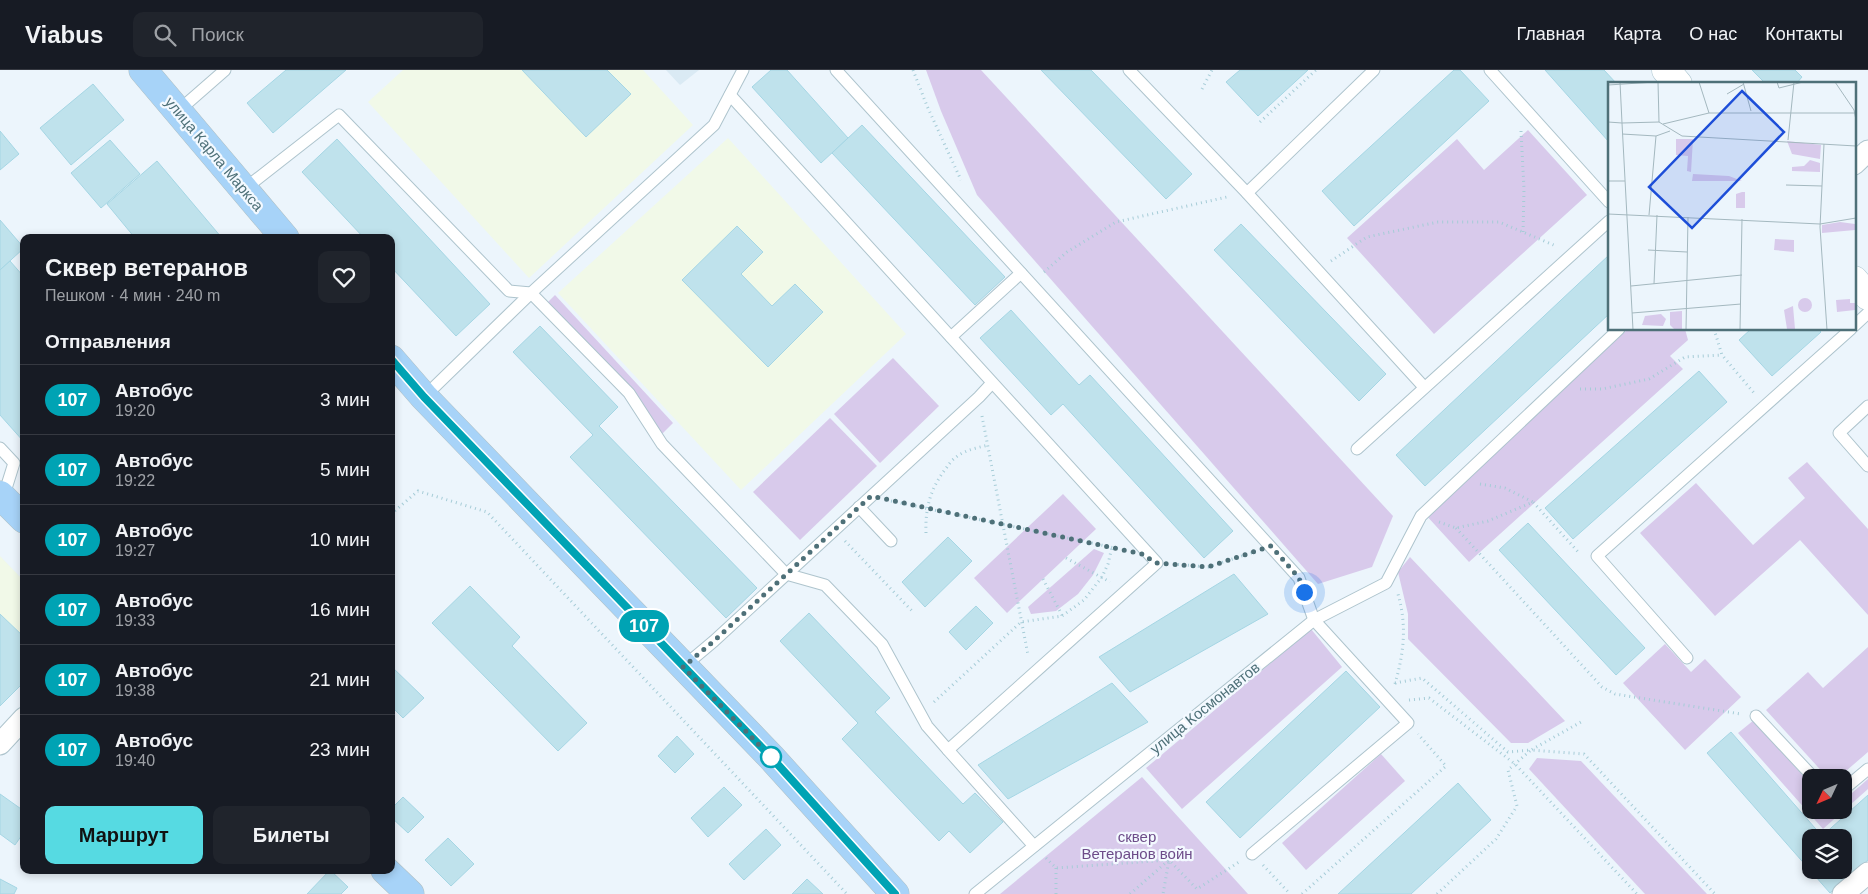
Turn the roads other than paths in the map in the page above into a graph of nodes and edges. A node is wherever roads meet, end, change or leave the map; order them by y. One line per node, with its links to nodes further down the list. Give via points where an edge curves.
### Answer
1 (143, 70): 11 (main road, улица Карла Маркса)
2 (225, 70): 11 (lane)
3 (743, 70): 10 (lane)
4 (836, 70): 19 (lane)
5 (1129, 70): 15 (lane)
6 (1374, 70): 15 (lane)
7 (1490, 70): 16 (lane)
8 (1666, 70): 9 (street)
9 (1676, 82)
10 (730, 95): 21 (lane, via 714,125); 27 (lane)
11 (178, 112): 14 (main road, улица Карла Маркса)
12 (1868, 151): 13 (street)
13 (1856, 162)
14 (243, 190): 18 (main road, улица Карла Маркса); 21 (lane, via 339,115 509,292)
15 (1247, 192): 30 (lane)
16 (1608, 201)
17 (1608, 223): 30 (lane)
18 (282, 234)
19 (1022, 273): 27 (lane); 41 (lane, via 1299,578)
20 (1856, 282): 22 (street)
21 (531, 293): 31 (lane); 40 (lane, via 629,393 662,444)
22 (1868, 296)
23 (1868, 313): 24 (lane)
24 (1856, 324)
25 (1617, 330): 41 (lane, улица Космонавтов, via 1421,516 1386,583)
26 (1850, 330): 42 (lane, via 1597,556)
27 (951, 337): 29 (lane)
28 (395, 364): 31 (main road)
29 (992, 382): 37 (lane); 47 (lane, via 1156,563)
30 (1424, 387): 34 (lane)
31 (424, 397): 43 (main road)
32 (1868, 406): 35 (lane, via 1839,433)
33 (0, 448): 36 (lane, via 14,463)
34 (1357, 449)
35 (1868, 466)
36 (1, 496): 38 (main road)
37 (859, 507): 39 (lane); 40 (lane)
38 (20, 515)
39 (891, 541)
40 (786, 574): 43 (lane); 47 (lane, via 825,585 876,637 927,726)
41 (1314, 620): 51 (lane, улица Космонавтов); 52 (lane, via 1408,722)
42 (1687, 658)
43 (683, 667): 56 (main road, via 771,757)
44 (1756, 716): 48 (lane)
45 (20, 722): 46 (street)
46 (0, 744)
47 (948, 750): 51 (lane)
48 (1806, 769)
49 (1868, 769): 50 (lane)
50 (1852, 782)
51 (1034, 846): 57 (lane, улица Космонавтов)
52 (1252, 854)
53 (1868, 873): 58 (street)
54 (389, 874): 55 (main road)
55 (410, 894)
56 (895, 894)
57 (975, 894)
58 (1844, 894)

